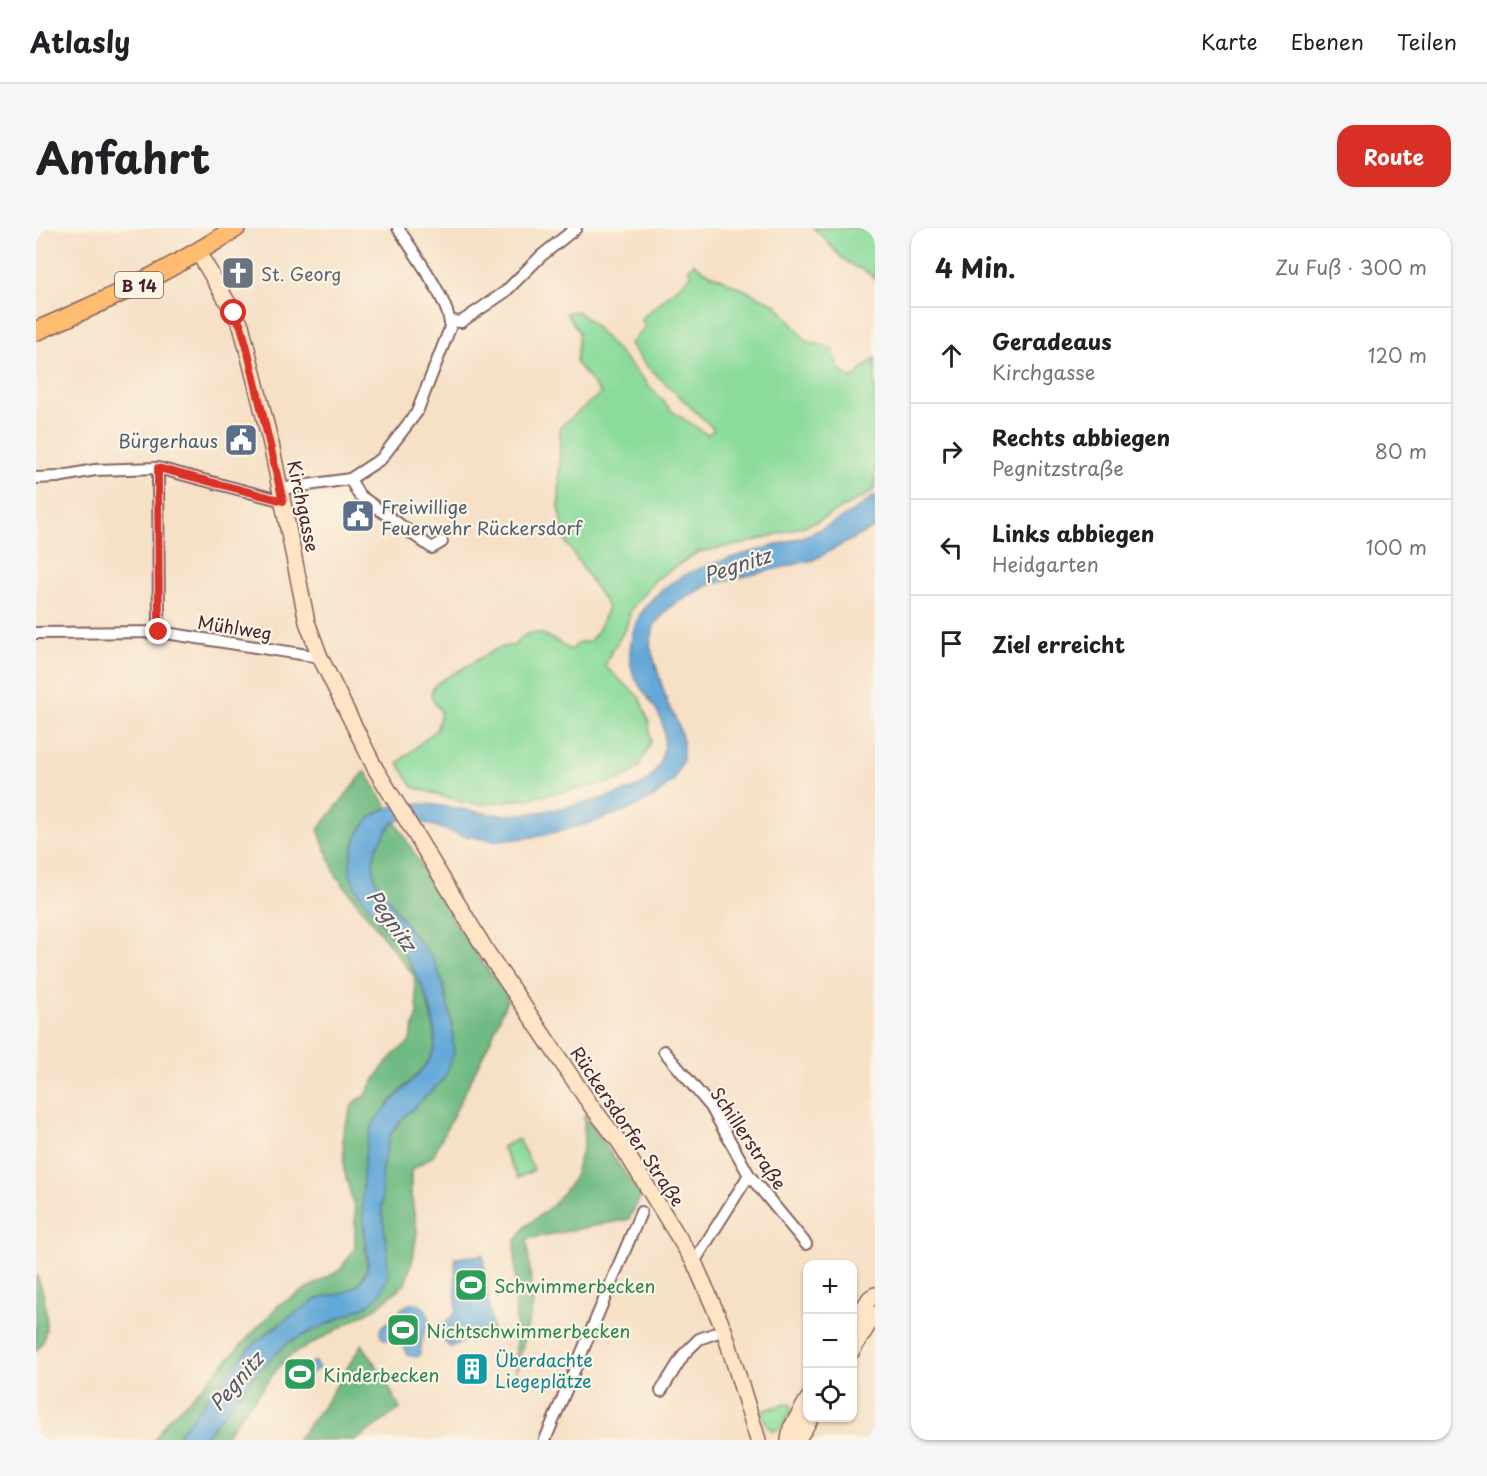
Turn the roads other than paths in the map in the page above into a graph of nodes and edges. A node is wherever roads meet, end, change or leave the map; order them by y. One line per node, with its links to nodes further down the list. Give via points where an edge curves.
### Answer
1 (236, 228): 4 (main road, B 14)
2 (398, 228): 5 (street)
3 (576, 228): 5 (street, via 505,292 461,322)
4 (198, 252): 6 (main road, B 14, via 118,295); 10 (main road, Kirchgasse, via 241,326)
5 (451, 321): 9 (street, via 417,412 381,459)
6 (36, 331)
7 (158, 468): 8 (street, via 95,470); 10 (street); 12 (street)
8 (36, 478)
9 (350, 478): 10 (street); 11 (street, via 359,495 432,548)
10 (282, 495): 14 (main road, Kirchgasse, via 307,622)
11 (442, 542)
12 (159, 632): 13 (street, Mühlweg); 14 (street, Mühlweg)
13 (36, 633)
14 (320, 657): 15 (main road, Kirchgasse, via 375,768)
15 (470, 924): 20 (main road, Rückersdorfer Straße, via 620,1143)
16 (664, 1051): 17 (street, Schillerstraße, via 711,1107)
17 (749, 1175): 19 (street, Schillerstraße); 20 (street)
18 (641, 1212): 29 (street)
19 (806, 1244)
20 (694, 1262): 24 (main road, Rückersdorfer Straße)
21 (875, 1295): 23 (main road)
22 (875, 1314): 25 (main road)
23 (857, 1318)
24 (724, 1330): 26 (street, via 699,1339 684,1354); 30 (main road, Rückersdorfer Straße)
25 (857, 1343)
26 (661, 1391)
27 (803, 1406): 31 (main road, via 791,1428)
28 (808, 1422): 31 (main road, via 801,1434)
29 (545, 1440)
30 (759, 1440)
31 (790, 1440)

